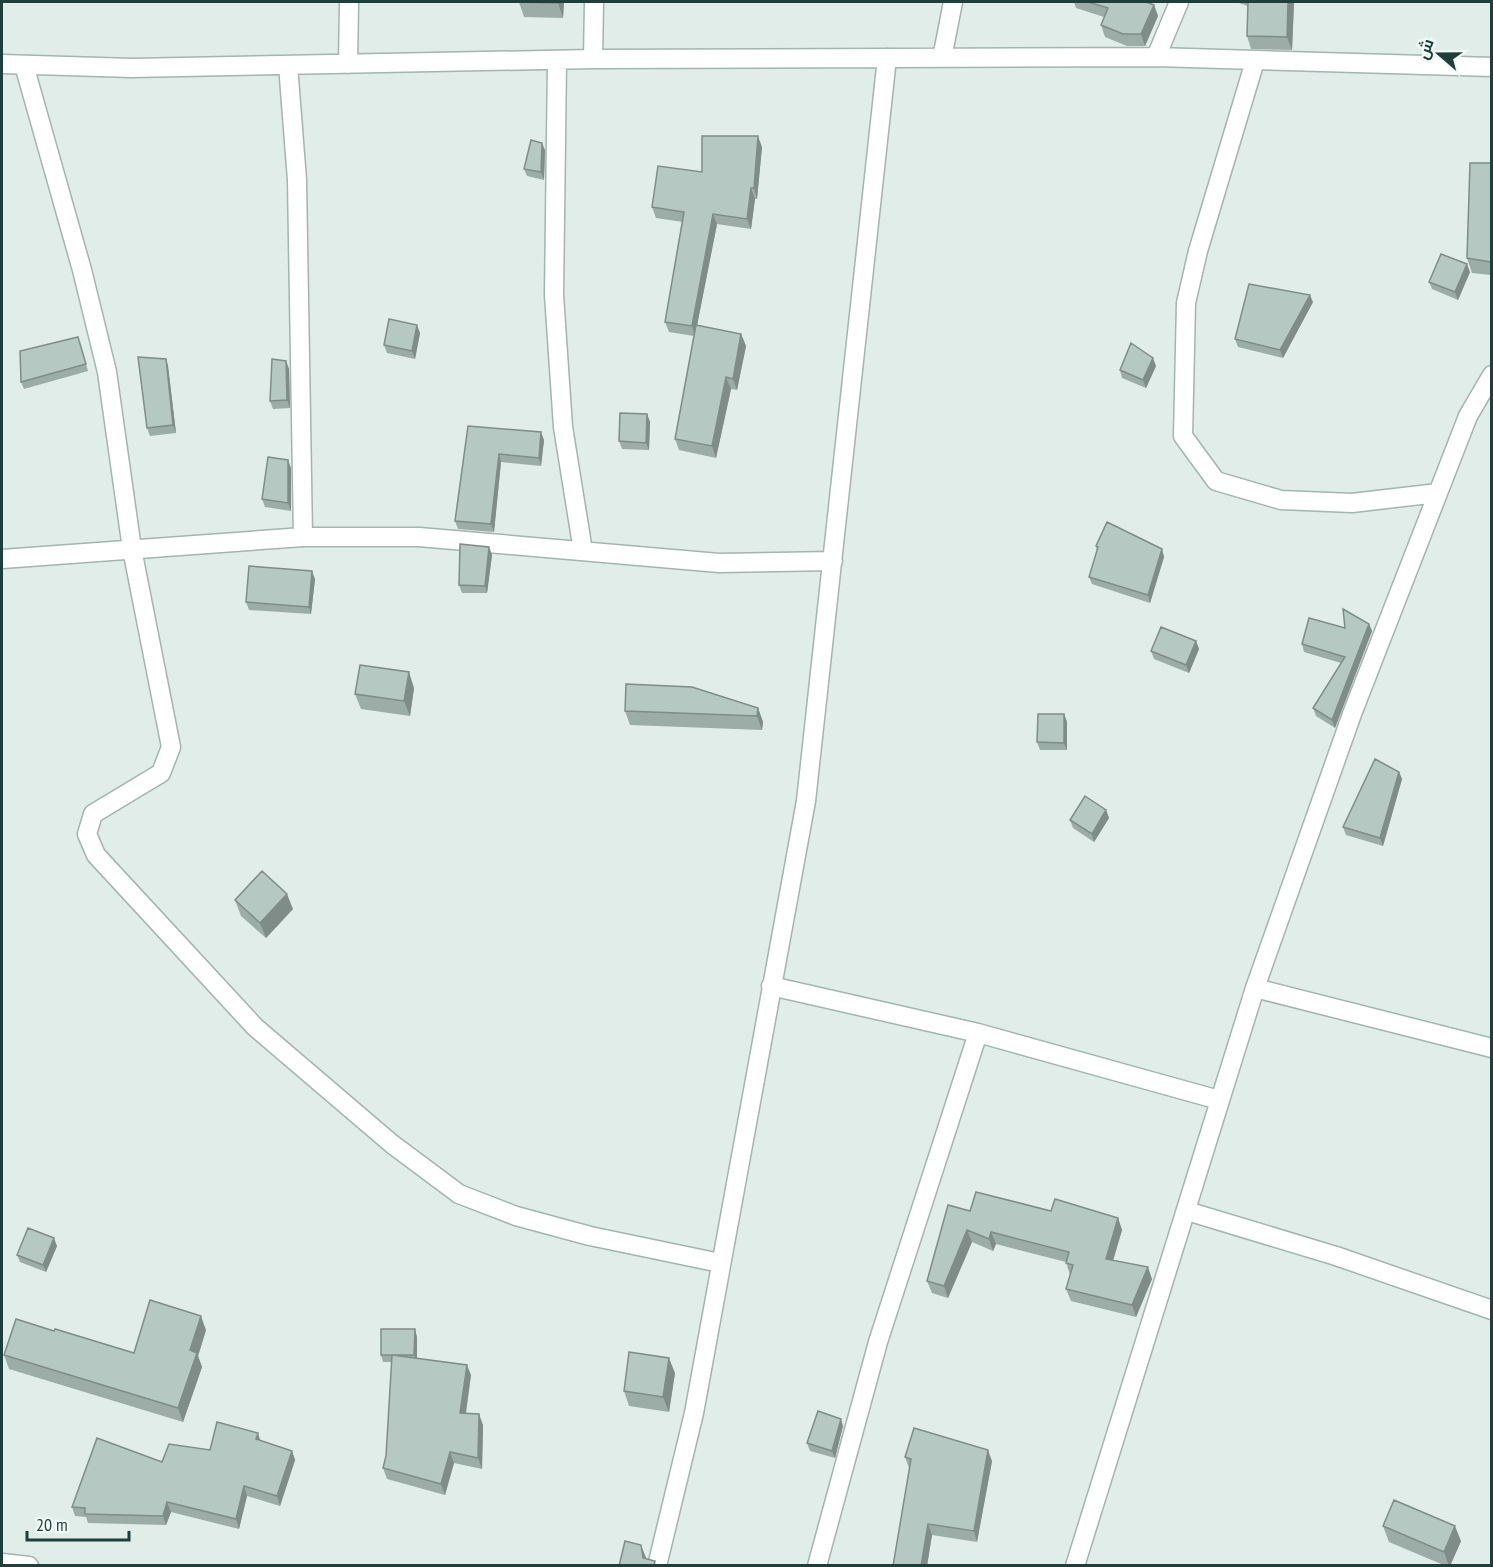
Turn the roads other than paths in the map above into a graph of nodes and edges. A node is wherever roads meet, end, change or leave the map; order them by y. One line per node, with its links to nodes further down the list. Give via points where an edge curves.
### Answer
1 (350, 2): 12 (street)
2 (594, 2): 8 (street)
3 (953, 2): 7 (street)
4 (1179, 2): 5 (street)
5 (1156, 57): 7 (street); 10 (street)
6 (887, 58): 7 (street); 8 (street); 22 (street)
7 (942, 58)
8 (593, 59): 9 (street)
9 (556, 60): 12 (street); 20 (street, via 554,295 563,427)
10 (1255, 61): 15 (street); 17 (street, via 1186,303 1184,436 1216,481 1281,500 1352,503)
11 (2, 64): 13 (street)
12 (348, 64): 14 (street)
13 (24, 65): 14 (street); 19 (street, via 107,372)
14 (288, 65): 18 (street, via 297,180)
15 (1491, 68)
16 (1491, 375): 17 (street, via 1468,416)
17 (1438, 493): 24 (street, via 1352,714)
18 (303, 537): 19 (street); 20 (street, via 418,537)
19 (132, 549): 21 (street); 29 (street, via 171,747 161,773 93,814 87,834 96,855 255,1027 392,1144 459,1194 516,1216 590,1236)
20 (583, 551): 22 (street, via 719,563)
21 (2, 559)
22 (833, 561): 23 (street, via 806,801)
23 (771, 986): 25 (street); 29 (street)
24 (1255, 988): 26 (street); 27 (street)
25 (978, 1033): 27 (street); 34 (street, via 878,1342)
26 (1491, 1048)
27 (1219, 1100): 28 (street)
28 (1187, 1211): 30 (street, via 1335,1256); 35 (street)
29 (720, 1263): 33 (street, via 694,1413)
30 (1491, 1310)
31 (2, 1563): 32 (street)
32 (29, 1566)
33 (657, 1566)
34 (817, 1566)
35 (1075, 1566)

